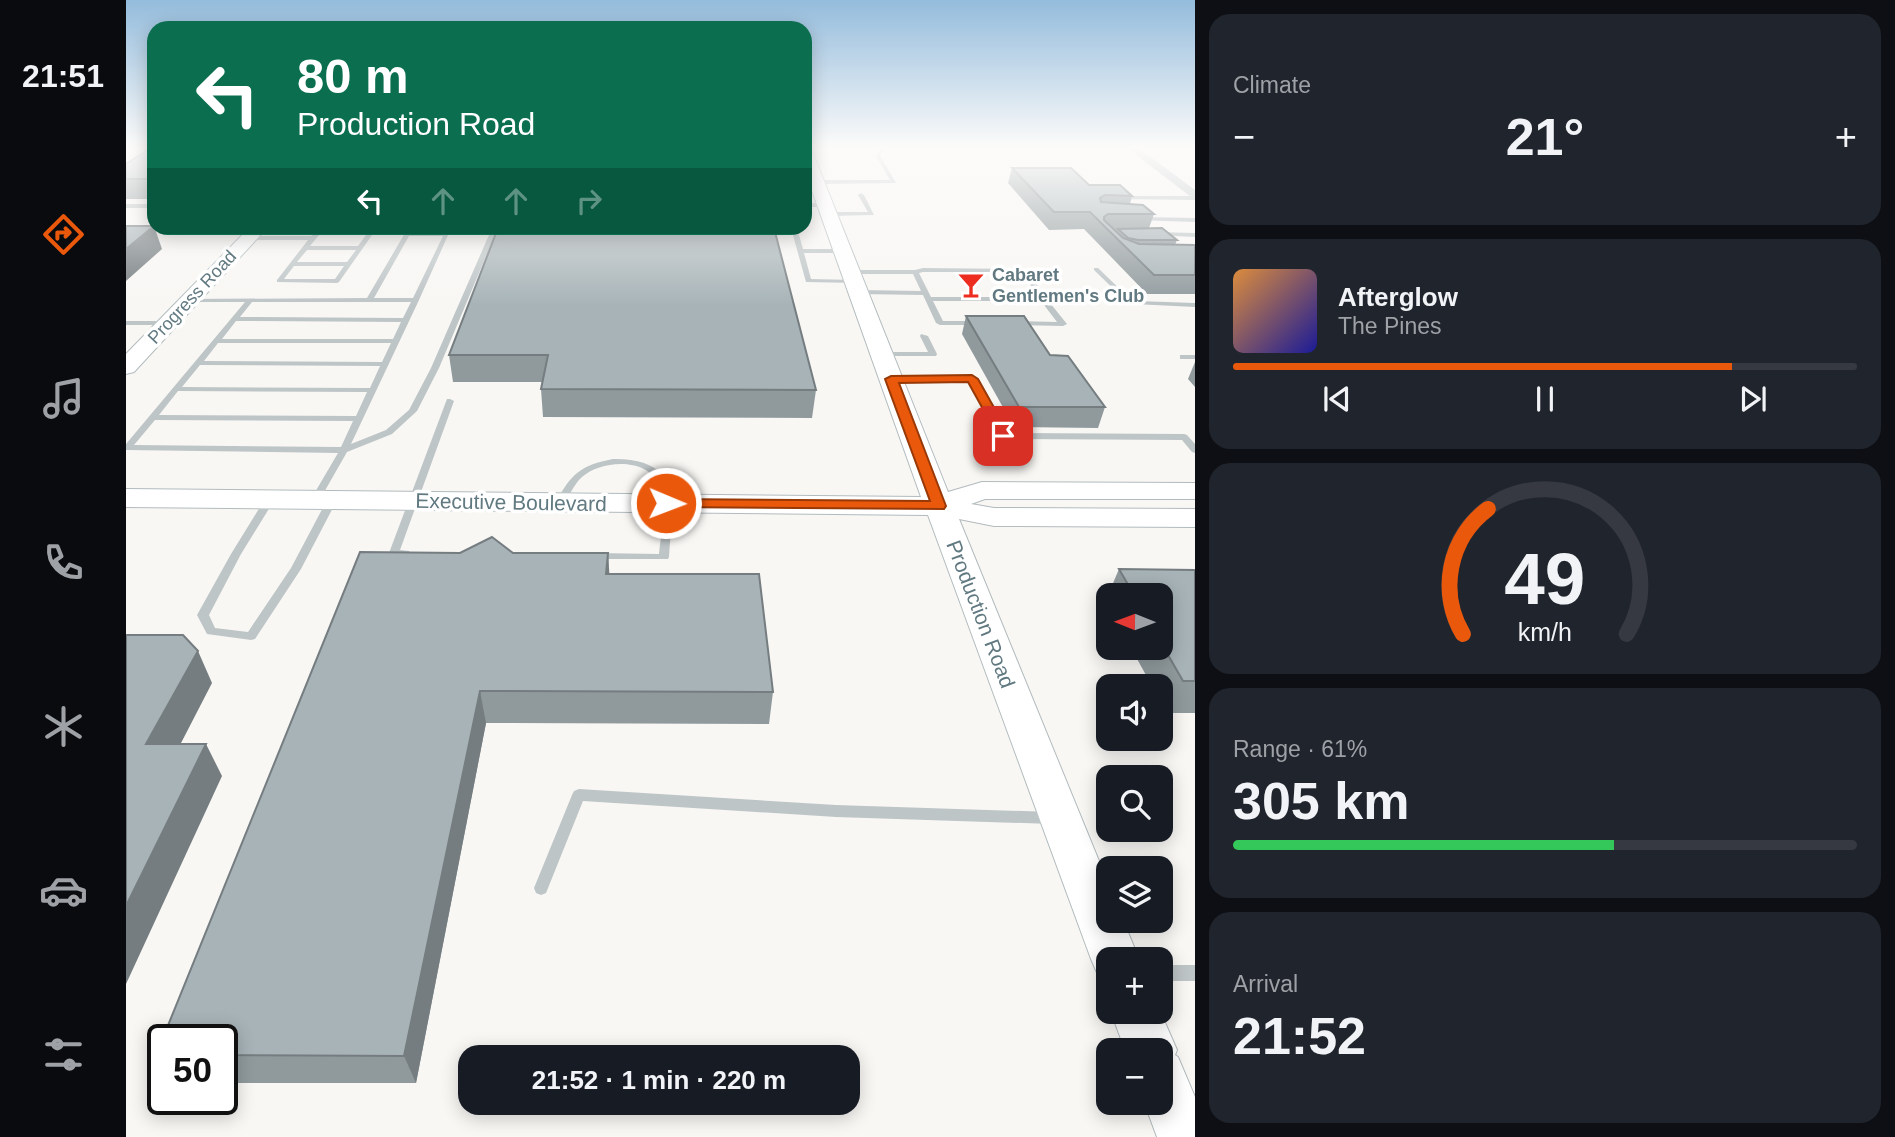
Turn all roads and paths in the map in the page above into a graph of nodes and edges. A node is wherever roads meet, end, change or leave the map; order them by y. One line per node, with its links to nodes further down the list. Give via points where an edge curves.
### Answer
1 (864, 200): 2 (lane, via 872,214)
2 (819, 201): 25 (main road, Production Road)
3 (126, 206): 4 (lane)
4 (147, 206)
5 (1126, 218): 6 (lane)
6 (1195, 220)
7 (1145, 234): 16 (lane)
8 (245, 235): 28 (main road, Progress Road)
9 (289, 235): 17 (lane)
10 (315, 235): 17 (lane)
11 (369, 235): 19 (lane)
12 (406, 235): 30 (lane)
13 (447, 235): 31 (lane)
14 (492, 235): 53 (lane, via 413,411 389,432)
15 (796, 235): 20 (lane)
16 (1195, 235)
17 (313, 238): 18 (lane)
18 (305, 248): 19 (lane); 21 (lane)
19 (360, 248): 22 (lane)
20 (800, 251): 25 (lane); 25 (lane, via 808,281)
21 (292, 264): 22 (lane); 22 (lane, via 279,281 337,281)
22 (348, 264)
23 (1096, 269): 32 (lane, via 1136,303)
24 (915, 272): 25 (lane); 26 (lane); 27 (lane, via 1025,270)
25 (852, 274): 26 (lane); 47 (main road, Production Road)
26 (927, 296): 27 (lane); 37 (lane, via 940,323)
27 (1043, 299): 38 (lane, via 1063,324)
28 (189, 300): 29 (lane); 36 (main road, Progress Road)
29 (250, 300): 30 (lane); 33 (lane)
30 (369, 300): 31 (lane)
31 (416, 300): 34 (lane)
32 (1195, 305)
33 (235, 319): 34 (lane); 40 (lane)
34 (407, 320): 41 (lane)
35 (126, 323): 36 (lane)
36 (168, 323): 46 (main road, Progress Road)
37 (981, 323)
38 (1008, 323)
39 (924, 336): 47 (lane, via 933,354)
40 (217, 341): 41 (lane); 44 (lane)
41 (396, 341): 45 (lane)
42 (1183, 357): 43 (lane)
43 (1195, 357)
44 (199, 363): 45 (lane); 48 (lane)
45 (385, 364): 49 (lane)
46 (126, 367)
47 (886, 367): 54 (lane, via 972,379 1003,436 1185,437); 62 (main road, Production Road)
48 (177, 389): 49 (lane); 51 (lane)
49 (372, 390): 52 (lane)
50 (450, 401): 59 (lane)
51 (153, 417): 52 (lane); 53 (lane, via 127,448)
52 (359, 419): 53 (lane)
53 (344, 450): 58 (lane)
54 (1195, 450)
55 (1195, 491): 62 (main road, Executive Boulevard, via 982,490)
56 (126, 498): 57 (main road, Executive Boulevard)
57 (270, 499): 58 (main road, Executive Boulevard); 58 (lane, via 203,615 211,631 251,636 296,569)
58 (324, 500): 59 (main road, Executive Boulevard)
59 (412, 500): 60 (main road, Executive Boulevard); 64 (lane, via 394,553)
60 (561, 502): 61 (main road, Executive Boulevard); 61 (lane, via 583,471 619,462 651,469 663,481)
61 (666, 503): 62 (main road, Executive Boulevard); 65 (lane, via 664,557)
62 (939, 506): 63 (main road, Executive Boulevard, via 995,517); 66 (main road, Production Road)
63 (1195, 518)
64 (421, 554)
65 (583, 556)
66 (1061, 818): 67 (lane, via 836,811 579,795); 68 (main road, Production Road)
67 (541, 888)
68 (1110, 947)
69 (1173, 973): 70 (lane)
70 (1195, 973)
71 (1173, 1109): 72 (main road)
72 (1184, 1137)

